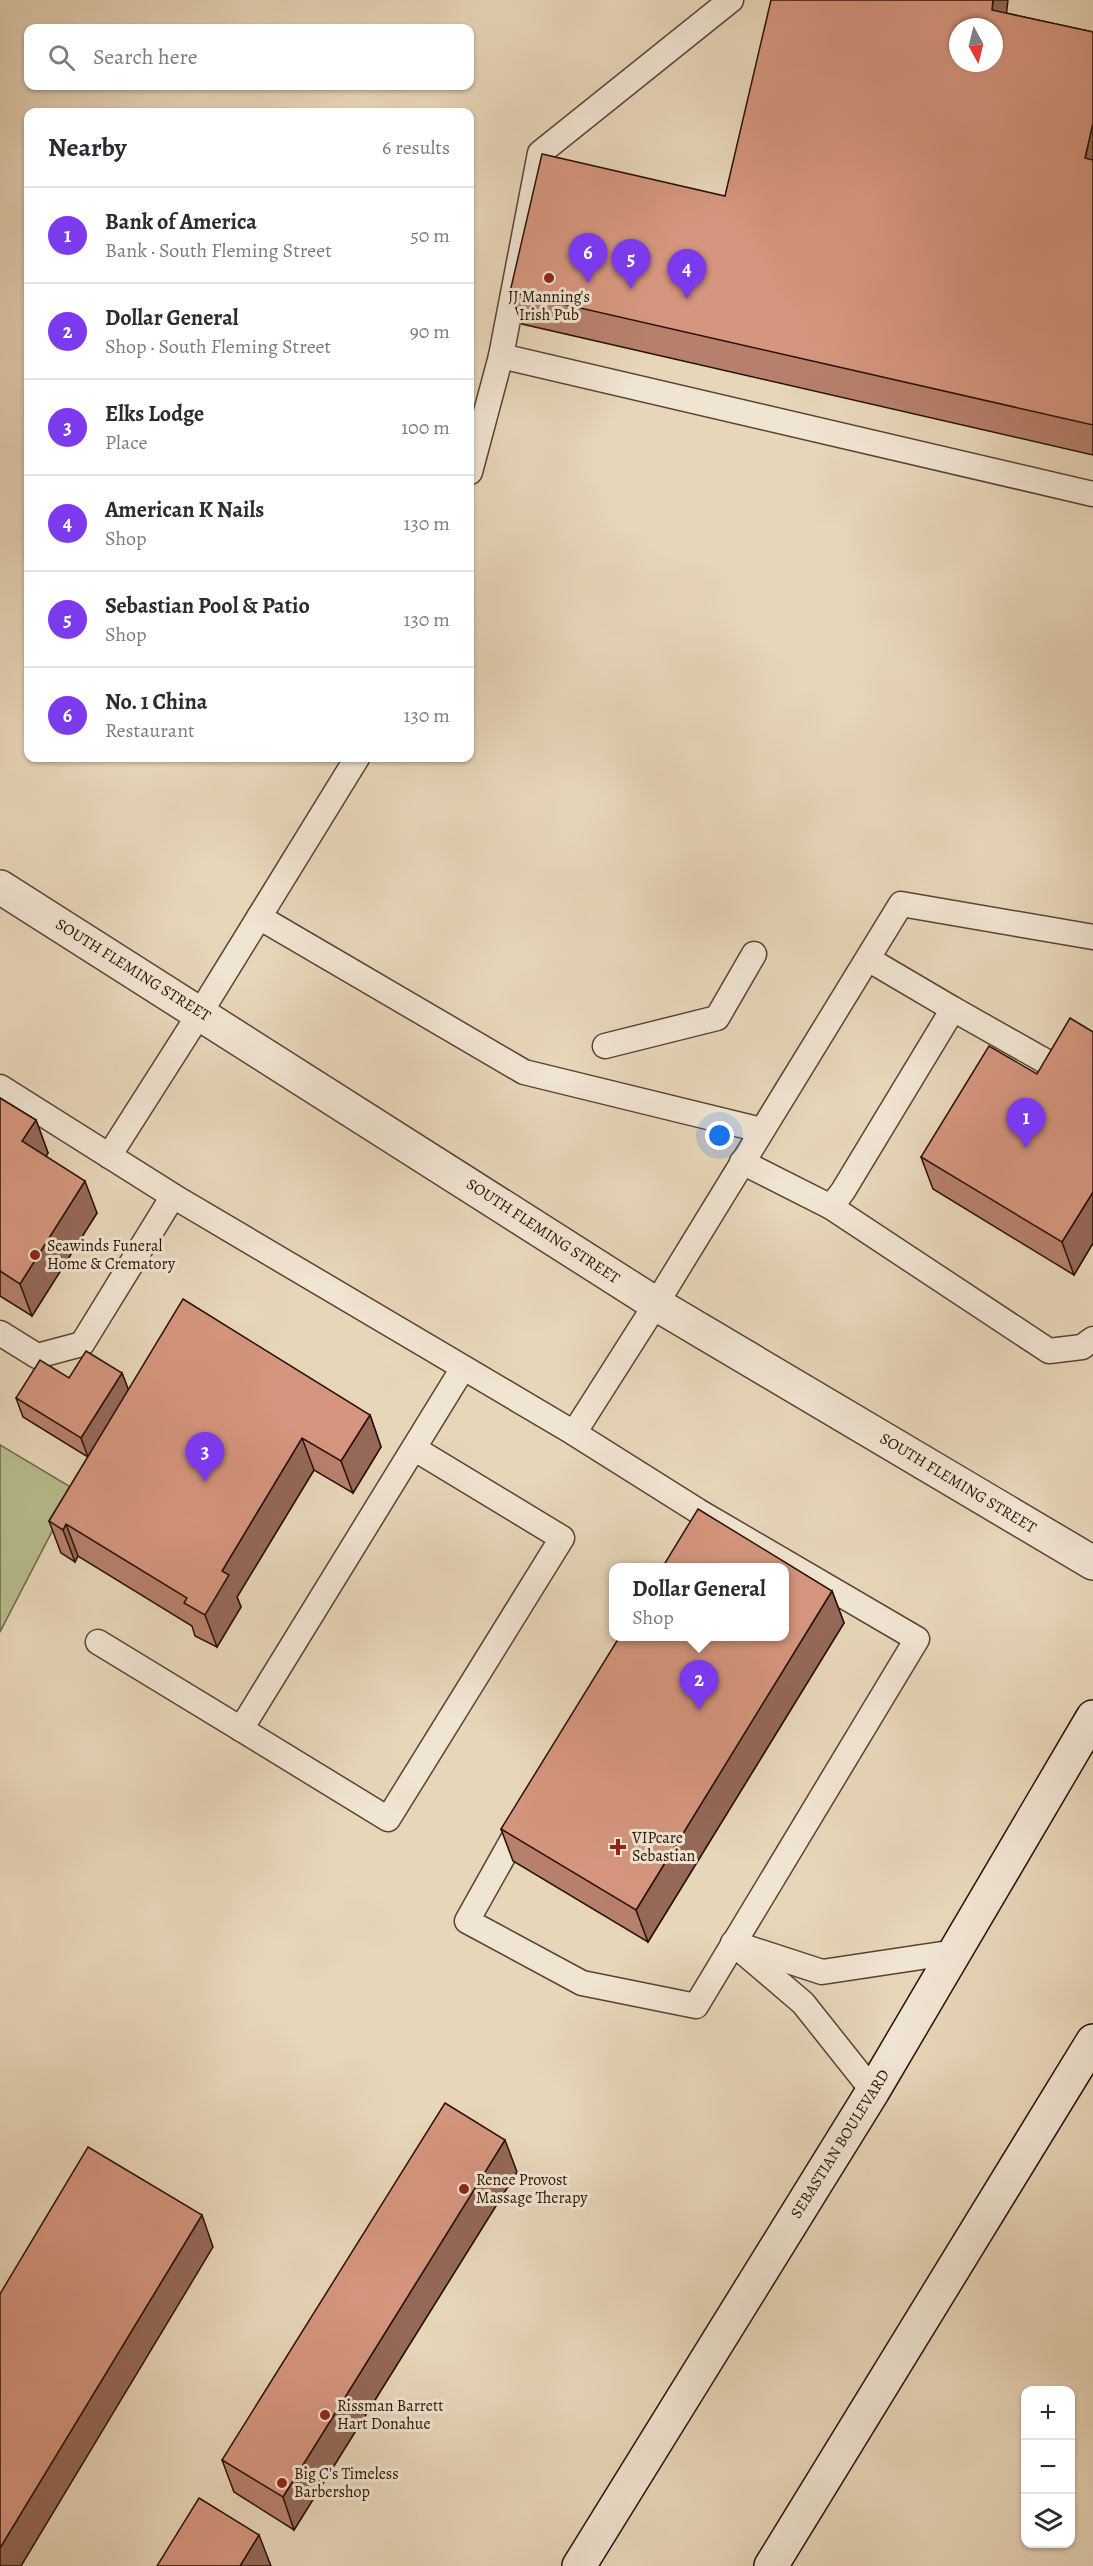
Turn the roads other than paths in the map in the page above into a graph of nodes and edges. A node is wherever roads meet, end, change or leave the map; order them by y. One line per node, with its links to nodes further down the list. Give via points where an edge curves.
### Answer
1 (732, 0): 2 (lane, via 540,153)
2 (501, 356): 3 (lane); 4 (lane)
3 (474, 457)
4 (1093, 494)
5 (355, 762): 7 (lane)
6 (0, 887): 12 (main road, SOUTH FLEMING STREET)
7 (259, 917): 12 (lane); 16 (lane, via 524,1072)
8 (1093, 937): 10 (lane, via 901,903)
9 (754, 954): 13 (lane, via 717,1018)
10 (868, 959): 11 (lane); 16 (lane)
11 (953, 1009): 14 (lane); 20 (lane)
12 (200, 1013): 17 (lane); 21 (main road, SOUTH FLEMING STREET)
13 (605, 1046)
14 (1068, 1074)
15 (0, 1087): 17 (lane)
16 (761, 1130): 18 (lane)
17 (109, 1156): 19 (lane)
18 (742, 1162): 20 (lane); 21 (lane)
19 (173, 1196): 22 (lane, via 82,1344 36,1356); 24 (lane)
20 (831, 1207): 23 (lane, via 1049,1351 1082,1347)
21 (656, 1304): 25 (lane); 28 (main road, SOUTH FLEMING STREET)
22 (0, 1333)
23 (1093, 1340)
24 (463, 1368): 25 (lane); 26 (lane)
25 (574, 1433): 27 (lane, via 692,1520)
26 (415, 1449): 32 (lane); 32 (lane, via 562,1538 388,1819)
27 (774, 1563)
28 (1093, 1563)
29 (789, 1571): 34 (lane, via 917,1638)
30 (98, 1642): 32 (lane)
31 (1093, 1717): 35 (main road, SEBASTIAN BOULEVARD)
32 (241, 1729)
33 (536, 1799): 34 (lane, via 467,1921 582,1983 696,2006)
34 (734, 1943): 35 (lane, via 822,1972); 37 (lane, via 802,2003)
35 (955, 1952): 37 (main road, SEBASTIAN BOULEVARD)
36 (1093, 2042): 39 (main road)
37 (873, 2091): 38 (main road, SEBASTIAN BOULEVARD)
38 (579, 2566)
39 (771, 2566)

